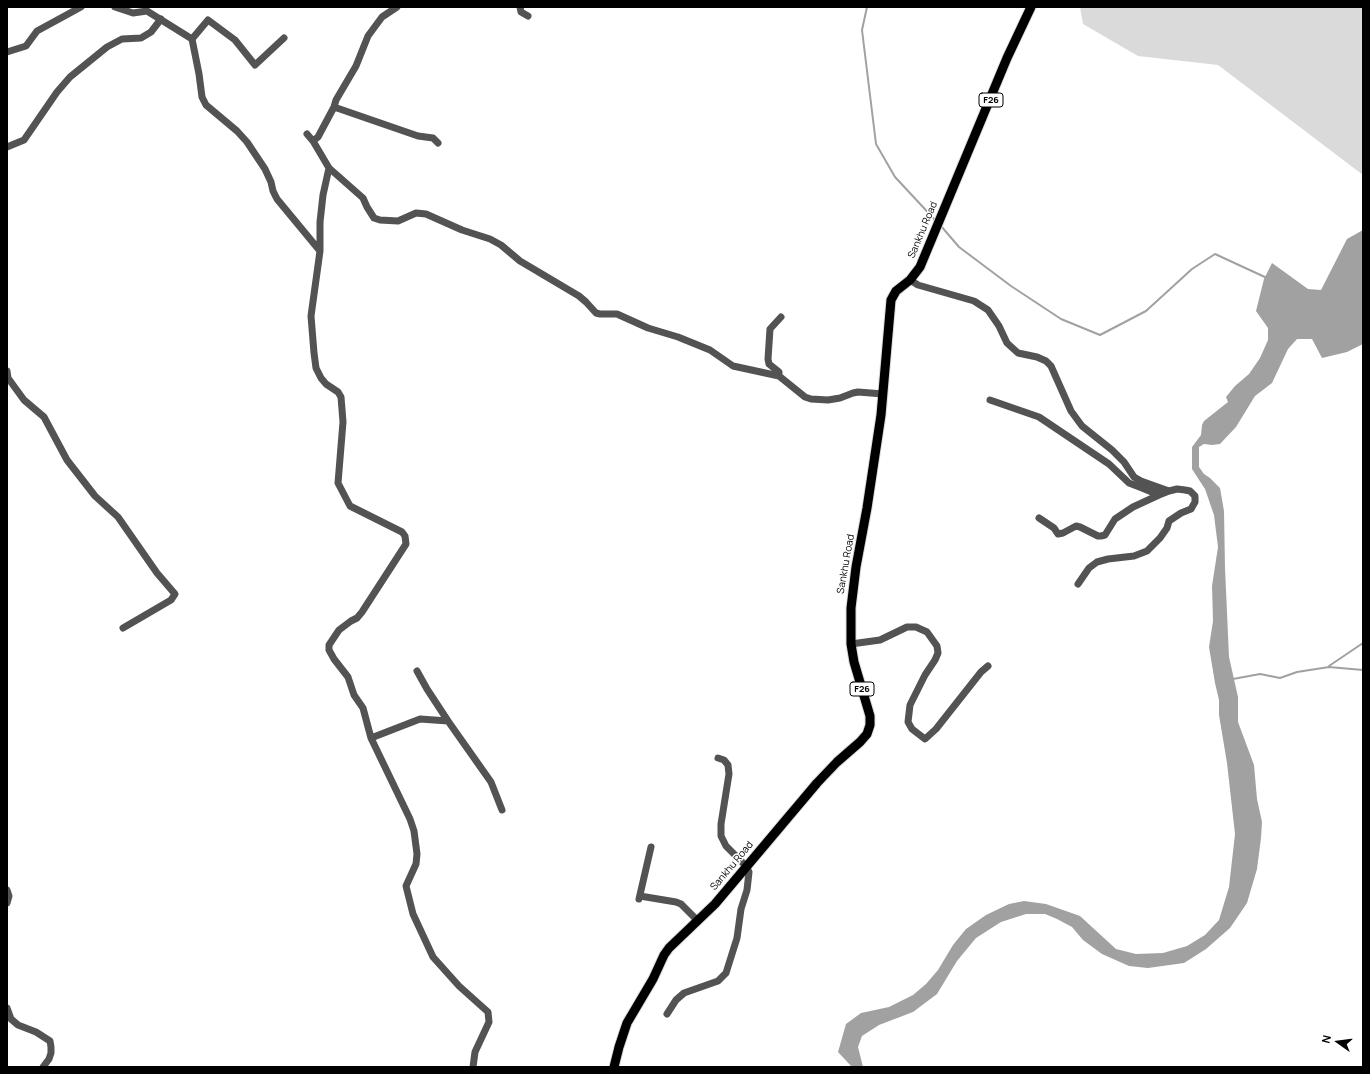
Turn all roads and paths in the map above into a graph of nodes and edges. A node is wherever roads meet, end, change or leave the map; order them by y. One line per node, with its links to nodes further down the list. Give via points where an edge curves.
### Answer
1 (81, 7): 10 (street, via 37,31 26,46)
2 (115, 7): 7 (street, via 133,13 147,11)
3 (397, 7): 11 (street, via 382,17 368,36 356,66)
4 (520, 7): 6 (street, via 521,12)
5 (1031, 7): 18 (main road, Sankhu Road / F26, via 1007,58 920,267)
6 (528, 16)
7 (161, 19): 9 (street); 15 (street, via 146,36 122,39 107,47 70,77 24,140)
8 (284, 38): 9 (street, via 255,65 235,40 208,20)
9 (192, 39): 17 (street, via 202,97 206,105 247,142 265,169 277,199)
10 (7, 52)
11 (334, 107): 13 (street, via 318,137); 14 (street, via 418,136 433,138)
12 (307, 134): 13 (street)
13 (313, 141): 16 (street)
14 (438, 143)
15 (7, 147)
16 (329, 168): 17 (street, via 320,222); 21 (street, via 363,198 374,218 398,221 416,213 426,214 496,242 520,261 579,296 596,313 617,314 710,350 734,366)
17 (320, 252): 33 (street, via 311,316 316,368 326,384 341,397 343,422 338,483 350,506 402,532 406,544 362,612 339,630 329,645 329,650 348,677 354,695 363,708)
18 (910, 280): 22 (main road, Sankhu Road / F26, via 896,291 891,300); 24 (street, via 918,285 974,301 988,310 1007,343 1018,354 1037,357 1051,366 1071,411 1082,426 1120,458 1134,477)
19 (781, 317): 21 (street, via 770,329 768,359 769,364 779,372)
20 (7, 371): 28 (street, via 8,378 24,400 44,417 67,460 95,496 118,517 175,594 172,600)
21 (779, 376): 22 (street, via 805,396 817,401 840,398 858,392)
22 (882, 394): 29 (main road, Sankhu Road / F26, via 867,508 852,592)
23 (990, 400): 25 (street, via 1039,417 1109,464 1129,483)
24 (1169, 491): 25 (street); 27 (street, via 1177,489 1193,493 1195,502 1191,509 1169,521 1160,538 1147,551 1134,556 1097,562 1089,568)
25 (1159, 495): 26 (street, via 1115,519 1105,535 1101,536 1076,526 1063,534 1058,534 1054,528)
26 (1039, 518)
27 (1078, 584)
28 (123, 628)
29 (851, 644): 30 (street, via 880,640 907,627 916,627 927,632 937,646 938,653 910,705 908,722 924,739 936,729); 37 (main road, Sankhu Road / F26, via 870,716 867,734 817,783)
30 (988, 666)
31 (417, 671): 32 (street)
32 (448, 721): 33 (street, via 420,719); 35 (street, via 491,782)
33 (371, 738): 44 (street, via 414,831 416,864 406,886 413,914 433,957 459,986 488,1012 489,1022 475,1052)
34 (718, 758): 37 (street, via 728,765 729,774 721,836 726,846)
35 (502, 810)
36 (651, 847): 40 (street, via 640,898 676,902)
37 (746, 866): 40 (main road, Sankhu Road / F26); 42 (street, via 749,872 747,890 726,974 718,982 684,993)
38 (7, 890): 39 (street)
39 (7, 903)
40 (698, 921): 45 (main road, Sankhu Road / F26, via 676,940 664,955 627,1023)
41 (7, 1008): 43 (street, via 11,1019 18,1025 50,1041 51,1053)
42 (667, 1014)
43 (43, 1067)
44 (473, 1067)
45 (614, 1067)

